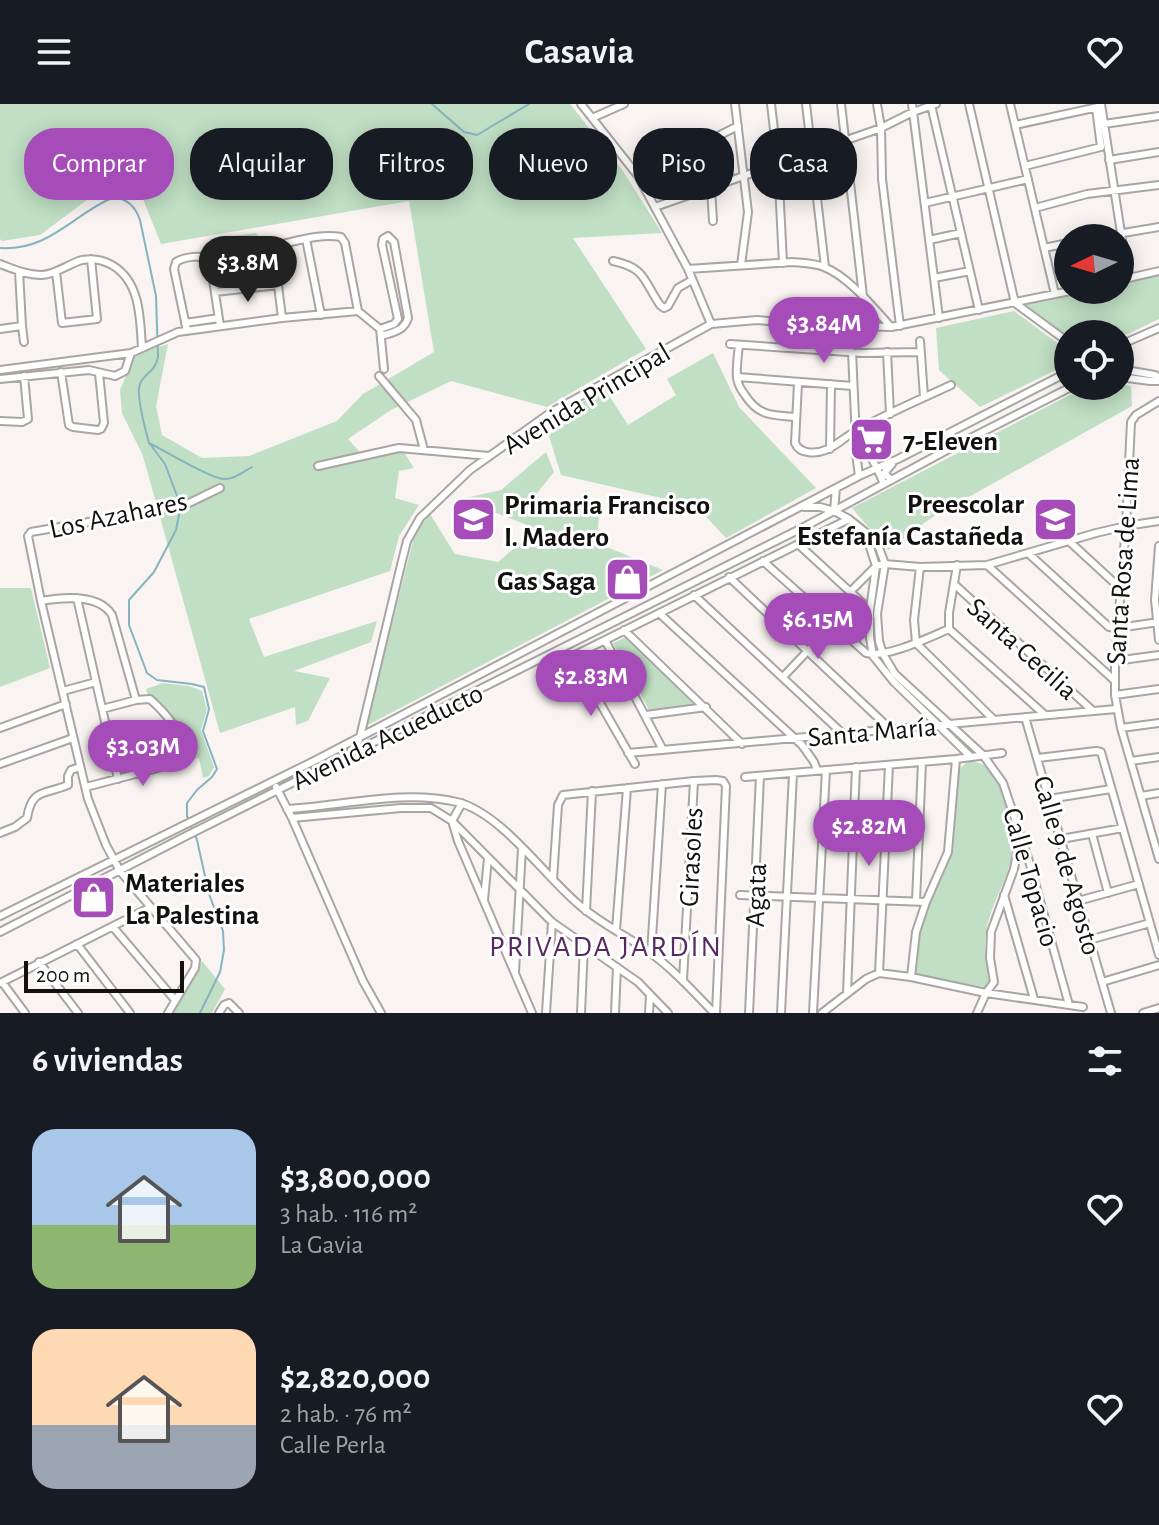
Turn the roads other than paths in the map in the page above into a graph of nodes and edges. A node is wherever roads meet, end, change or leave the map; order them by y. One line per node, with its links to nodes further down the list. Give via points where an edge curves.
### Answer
1 (581, 104): 14 (street)
2 (735, 104): 17 (street)
3 (771, 104): 19 (street)
4 (806, 104): 20 (street)
5 (841, 104): 21 (street)
6 (877, 104): 22 (street)
7 (969, 104): 33 (street)
8 (1010, 104): 16 (street)
9 (622, 105): 14 (street)
10 (934, 105): 12 (street); 35 (street)
11 (1099, 106): 15 (street); 16 (street); 26 (street, via 1099,148)
12 (912, 108): 22 (street); 42 (street)
13 (1159, 116): 15 (street)
14 (592, 118): 27 (street)
15 (1104, 124): 25 (street)
16 (1015, 125): 26 (street)
17 (738, 126): 18 (street); 29 (street)
18 (734, 128)
19 (774, 128)
20 (809, 128)
21 (844, 128)
22 (881, 128): 23 (street); 84 (street)
23 (857, 136)
24 (1159, 152): 25 (street)
25 (1109, 160): 34 (street)
26 (1025, 166): 30 (street)
27 (633, 170)
28 (750, 174): 29 (street)
29 (744, 176): 31 (street); 58 (street, via 748,223)
30 (1028, 179): 33 (street); 44 (street)
31 (734, 180)
32 (1159, 185): 34 (street)
33 (989, 190): 35 (street); 73 (street)
34 (1114, 192): 44 (street); 46 (street)
35 (953, 197): 42 (street); 49 (street)
36 (651, 200): 43 (street)
37 (676, 200): 43 (street)
38 (712, 200): 45 (street)
39 (780, 200): 56 (street)
40 (817, 200): 59 (street)
41 (853, 200): 72 (street)
42 (925, 203): 51 (street)
43 (655, 207): 60 (street)
44 (1035, 208): 53 (street)
45 (713, 221)
46 (1119, 224)
47 (1159, 227): 48 (street)
48 (1134, 231)
49 (961, 233): 51 (street); 62 (street)
50 (306, 239): 68 (street, via 271,247); 75 (street, via 341,237); 76 (street)
51 (929, 240): 66 (street)
52 (1054, 246): 53 (street)
53 (1044, 248): 70 (street)
54 (91, 259): 64 (street); 64 (street, via 97,323 62,326); 98 (street, via 114,266 129,280 139,309)
55 (613, 261): 67 (street, via 639,270 662,307)
56 (783, 263): 58 (street); 59 (street)
57 (0, 264): 61 (street)
58 (741, 265): 60 (street)
59 (825, 267): 72 (street)
60 (688, 269): 67 (street)
61 (19, 271): 64 (street); 82 (street)
62 (970, 271): 66 (street); 74 (street)
63 (1159, 271): 65 (street)
64 (56, 272)
65 (1134, 277)
66 (934, 278): 79 (street)
67 (692, 280): 81 (street)
68 (277, 281): 69 (street); 78 (street)
69 (215, 288): 77 (street); 80 (street, via 207,257 176,262)
70 (1054, 290)
71 (1054, 294): 73 (street)
72 (863, 296): 86 (street)
73 (1015, 303): 74 (street); 91 (street)
74 (979, 310): 79 (street)
75 (358, 311): 76 (street); 90 (street)
76 (321, 315): 78 (street)
77 (219, 318): 80 (street); 83 (street)
78 (282, 318): 83 (street)
79 (939, 318): 84 (street)
80 (185, 323): 89 (street); 92 (street)
81 (711, 324): 86 (street, via 757,320); 130 (street, Avenida Principal, via 550,413)
82 (22, 326): 88 (street); 95 (street)
83 (220, 326): 89 (street)
84 (900, 326): 86 (street)
85 (397, 327): 85 (street, via 407,322 408,314 394,242 385,236 382,245); 90 (street)
86 (891, 327)
87 (1159, 328): 93 (street)
88 (0, 329)
89 (187, 331): 92 (street)
90 (381, 332): 103 (street)
91 (1054, 332)
92 (175, 334): 98 (street)
93 (1134, 339)
94 (920, 341): 101 (street)
95 (24, 342)
96 (730, 344): 97 (street)
97 (739, 345): 99 (street); 110 (street)
98 (142, 348): 102 (street)
99 (852, 352): 100 (street); 118 (street)
100 (887, 352): 101 (street); 122 (street)
101 (920, 352): 120 (street)
102 (131, 353): 104 (street); 107 (street, via 122,374)
103 (384, 369)
104 (0, 370)
105 (1134, 371): 114 (street)
106 (61, 372): 107 (street); 107 (street, via 69,425 98,430 104,423); 108 (street)
107 (99, 373)
108 (24, 376): 111 (street); 124 (street, via 28,419)
109 (379, 376): 129 (street, via 416,420)
110 (737, 377): 115 (street); 123 (street, via 757,410)
111 (0, 379)
112 (1054, 379): 125 (street, Avenida Acueducto)
113 (1134, 379): 114 (street)
114 (1159, 379)
115 (798, 383): 116 (street); 123 (street)
116 (831, 384): 118 (street); 128 (street)
117 (951, 385): 120 (street)
118 (853, 386): 126 (street)
119 (1054, 396): 127 (street, Avenida Acueducto)
120 (924, 397): 122 (street)
121 (1159, 401): 144 (street, Santa Rosa de Lima, via 1131,422)
122 (890, 414): 126 (street)
123 (796, 417): 128 (street, via 797,448)
124 (0, 421)
125 (968, 423): 127 (street); 131 (street, Avenida Acueducto)
126 (856, 435): 128 (street); 133 (street); 134 (street)
127 (975, 436): 135 (street, Avenida Acueducto)
128 (830, 449)
129 (424, 450): 130 (street); 132 (street, via 399,448)
130 (489, 456): 206 (street, Avenida Principal, via 412,529)
131 (898, 459): 133 (street, Avenida Acueducto); 135 (street, via 886,470)
132 (318, 466)
133 (877, 468): 134 (street, Avenida Acueducto); 136 (street)
134 (859, 476): 137 (street, Avenida Acueducto)
135 (892, 480): 136 (street, Avenida Acueducto)
136 (884, 484): 139 (street, Avenida Acueducto)
137 (838, 487): 139 (street); 140 (street, Avenida Acueducto); 141 (street)
138 (220, 488): 163 (street, Los Azahares, via 175,507 31,532)
139 (849, 496): 141 (street, Avenida Acueducto)
140 (801, 507): 141 (street); 165 (street, Avenida Acueducto)
141 (834, 511): 142 (street); 169 (street, Avenida Acueducto)
142 (849, 519): 145 (street); 147 (street)
143 (1159, 521): 144 (street)
144 (1126, 526): 146 (street); 158 (street, Santa Rosa de Lima)
145 (865, 532): 151 (street, via 878,545); 154 (street)
146 (1070, 542): 149 (street); 158 (street)
147 (798, 544): 150 (street); 159 (street)
148 (1159, 546): 162 (street)
149 (1029, 554): 153 (street); 170 (street, via 1107,625)
150 (763, 561): 156 (street); 168 (street)
151 (885, 564): 154 (street); 155 (street); 178 (street, via 877,614)
152 (957, 565): 153 (street); 155 (street); 157 (street)
153 (987, 565): 183 (street)
154 (876, 566): 159 (street); 164 (street)
155 (920, 567): 176 (street)
156 (729, 577): 160 (street); 177 (street)
157 (954, 584): 171 (street); 193 (street, Santa Cecilia)
158 (1121, 589): 170 (street, Santa Rosa de Lima)
159 (850, 592): 164 (street)
160 (694, 595): 166 (street); 182 (street)
161 (77, 598): 163 (street); 184 (street); 188 (street, via 110,611)
162 (1157, 600): 167 (street)
163 (41, 601): 186 (street, Los Azahares)
164 (870, 610): 180 (street)
165 (597, 613): 169 (street); 206 (street, Avenida Acueducto)
166 (659, 613): 172 (street); 208 (street)
167 (1158, 622): 170 (street); 175 (street)
168 (832, 625): 177 (street); 180 (street)
169 (608, 626): 173 (street); 215 (street, Avenida Acueducto)
170 (1118, 628): 181 (street, Santa Rosa de Lima)
171 (949, 629): 176 (street); 195 (street)
172 (624, 630): 173 (street); 190 (street)
173 (614, 635): 174 (street)
174 (605, 640): 194 (street); 212 (street, via 573,656)
175 (1159, 640)
176 (916, 643): 178 (street); 197 (street)
177 (806, 652): 182 (street); 203 (street)
178 (883, 654): 180 (street); 199 (street, Calle Topacio, via 895,674)
179 (1159, 655): 181 (street)
180 (873, 656): 200 (street)
181 (1115, 661): 183 (street, Santa Rosa de Lima)
182 (783, 677): 205 (street)
183 (1114, 680): 187 (street, Santa Rosa de Lima)
184 (96, 682): 186 (street); 191 (street)
185 (1159, 689): 187 (street)
186 (63, 691): 189 (street, Los Azahares)
187 (1115, 695): 192 (street, Santa Rosa de Lima)
188 (136, 700): 191 (street); 201 (street, via 154,702)
189 (66, 704): 202 (street); 207 (street, Los Azahares)
190 (706, 707): 194 (street); 210 (street)
191 (102, 709): 209 (street)
192 (1116, 709): 193 (street, Santa María); 204 (street, Santa Rosa de Lima)
193 (1093, 711): 195 (street, Santa María)
194 (646, 715): 211 (street)
195 (1045, 715): 196 (street, Santa María)
196 (1025, 717): 197 (street, Santa María); 218 (street, Calle 9 de Agosto)
197 (994, 720): 199 (street, Santa María)
198 (1159, 723): 204 (street)
199 (951, 724): 200 (street, Santa María); 214 (street, Calle Topacio)
200 (940, 726): 203 (street, Santa María); 216 (street)
201 (175, 727): 209 (street); 232 (street, via 184,759)
202 (0, 728)
203 (889, 728): 205 (street, Santa María)
204 (1121, 728): 220 (street, Santa Rosa de Lima)
205 (842, 733): 208 (street, Santa María)
206 (360, 737): 215 (street); 233 (street, Avenida Acueducto)
207 (73, 738): 222 (street); 225 (street, Los Azahares)
208 (794, 739): 210 (street, Santa María); 227 (street)
209 (111, 744): 232 (street)
210 (742, 744): 211 (street, Santa María)
211 (663, 750): 212 (street, Santa María)
212 (628, 753): 223 (street)
213 (1002, 753): 214 (street)
214 (983, 755): 216 (street); 248 (street, Calle Topacio, via 1003,783)
215 (346, 757): 239 (street, Avenida Acueducto)
216 (971, 757): 219 (street)
217 (1159, 757): 220 (street)
218 (1038, 758): 238 (street, via 1099,751); 243 (street, Calle 9 de Agosto)
219 (956, 759): 221 (street); 271 (street, via 948,852)
220 (1131, 761): 242 (street, Santa Rosa de Lima)
221 (922, 762): 224 (street); 269 (street)
222 (0, 764)
223 (635, 764)
224 (889, 765): 226 (street); 268 (street)
225 (80, 767): 236 (street, Los Azahares); 250 (street, via 71,770 68,785 33,798 27,818)
226 (856, 767): 228 (street); 267 (street)
227 (817, 770): 228 (street); 229 (street)
228 (826, 770): 266 (street)
229 (793, 774): 230 (street); 265 (street)
230 (760, 776): 231 (street); 263 (street, Agata)
231 (745, 777)
232 (118, 779): 236 (street)
233 (273, 781): 239 (street); 255 (street, Avenida Acueducto)
234 (694, 781): 235 (street); 292 (street, Girasoles); 316 (street, via 723,781 726,786)
235 (662, 784): 237 (street); 284 (street)
236 (86, 787): 255 (street, Los Azahares)
237 (627, 788): 240 (street); 279 (street)
238 (1111, 789): 243 (street); 249 (street)
239 (278, 790): 245 (street); 257 (street, Avenida Acueducto)
240 (592, 791): 258 (street, via 566,794 559,801); 274 (street)
241 (1159, 793): 242 (street)
242 (1141, 796): 256 (street, Santa Rosa de Lima)
243 (1049, 799): 252 (street, Calle 9 de Agosto)
244 (462, 803): 245 (street, via 405,797); 247 (street); 253 (street)
245 (287, 809): 246 (street)
246 (292, 818): 247 (street, via 431,808); 309 (street)
247 (452, 821): 254 (street); 272 (street)
248 (1017, 823): 264 (street, via 1017,853); 300 (street, Calle Topacio)
249 (1123, 828): 251 (street); 259 (street)
250 (0, 833)
251 (1092, 834): 252 (street); 261 (street)
252 (1061, 839): 270 (street, Calle 9 de Agosto)
253 (522, 848): 258 (street); 260 (street)
254 (488, 858): 260 (street); 272 (street)
255 (112, 859): 257 (street, Los Azahares); 275 (street, Avenida Acueducto)
256 (1159, 859)
257 (120, 871): 273 (street, Los Azahares); 280 (street, Avenida Acueducto)
258 (553, 880): 274 (street)
259 (1139, 884): 261 (street); 277 (street)
260 (520, 890): 276 (street); 289 (street)
261 (1108, 893): 270 (street)
262 (740, 895): 263 (street)
263 (755, 895): 265 (street); 317 (street, Agata)
264 (1004, 895): 296 (street, via 991,932 994,982); 298 (street)
265 (787, 896): 266 (street); 318 (street)
266 (819, 897): 267 (street); 319 (street)
267 (852, 898): 268 (street); 295 (street)
268 (883, 899): 269 (street); 290 (street)
269 (916, 901): 271 (street)
270 (1078, 901): 281 (street, Calle 9 de Agosto)
271 (926, 902): 291 (street, via 914,941)
272 (483, 903): 289 (street)
273 (151, 907): 278 (street); 299 (street, Los Azahares, via 196,960)
274 (586, 911): 279 (street)
275 (0, 916)
276 (552, 922): 283 (street); 311 (street)
277 (1150, 923): 281 (street); 285 (street)
278 (113, 927): 282 (street); 299 (street)
279 (616, 930): 284 (street)
280 (0, 932)
281 (1089, 940): 294 (street, Calle 9 de Agosto)
282 (77, 944): 286 (street); 305 (street)
283 (584, 946): 288 (street); 312 (street)
284 (651, 953): 292 (street)
285 (1159, 955)
286 (39, 962): 293 (street); 304 (street)
287 (1159, 965): 294 (street)
288 (617, 967): 297 (street); 313 (street)
289 (515, 973): 310 (street)
290 (879, 973): 291 (street); 295 (street)
291 (911, 977): 296 (street)
292 (683, 980): 316 (street)
293 (1, 982): 303 (street)
294 (1102, 982): 322 (street, Calle 9 de Agosto)
295 (847, 993): 320 (street)
296 (986, 993): 298 (street); 321 (street)
297 (650, 995): 314 (street); 315 (street)
298 (1034, 999): 300 (street)
299 (175, 1000): 306 (street)
300 (1069, 1005): 301 (street)
301 (1083, 1007)
302 (1159, 1008): 323 (street)
303 (25, 1013)
304 (78, 1013)
305 (130, 1013)
306 (168, 1013)
307 (219, 1013): 308 (street, via 228,1003)
308 (239, 1013)
309 (381, 1013)
310 (532, 1013)
311 (546, 1013)
312 (581, 1013)
313 (615, 1013)
314 (649, 1013)
315 (668, 1013)
316 (715, 1013)
317 (749, 1013)
318 (781, 1013)
319 (813, 1013)
320 (822, 1013)
321 (977, 1013)
322 (1111, 1013)
323 (1143, 1013)

